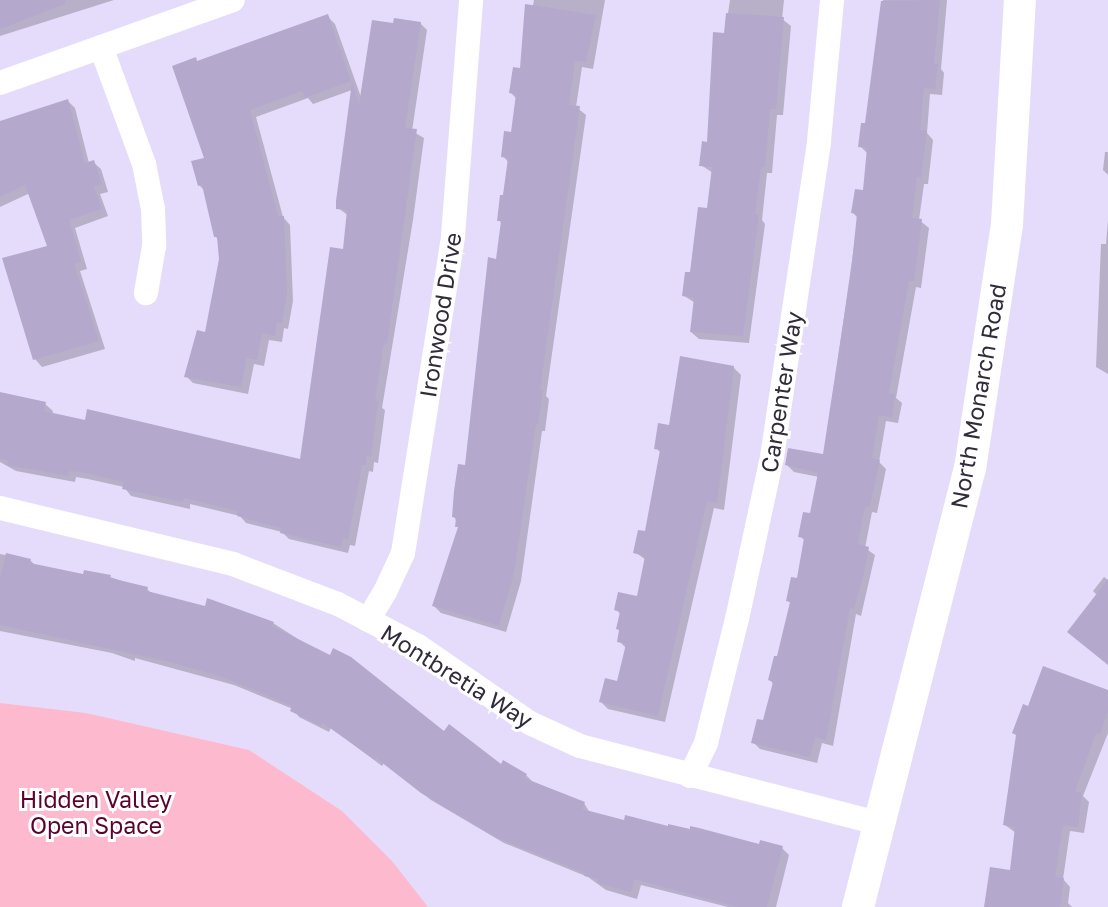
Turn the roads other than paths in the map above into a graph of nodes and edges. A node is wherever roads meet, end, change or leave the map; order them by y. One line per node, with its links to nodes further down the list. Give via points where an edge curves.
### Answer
1 (233, 0): 5 (street)
2 (471, 0): 9 (street, Ironwood Drive, via 453,236 402,554)
3 (832, 0): 10 (street, Carpenter Way, via 819,141 772,457 706,743)
4 (1020, 0): 11 (street, North Monarch Road, via 1007,225 970,469)
5 (101, 47): 6 (street); 7 (street, via 144,164 153,209 154,246)
6 (0, 83)
7 (146, 293)
8 (0, 508): 9 (street, Montbretia Way, via 233,564)
9 (368, 620): 10 (street, Montbretia Way, via 418,646 530,723 580,746)
10 (690, 776): 11 (street, Montbretia Way)
11 (877, 822): 12 (street, North Monarch Road)
12 (858, 907)

